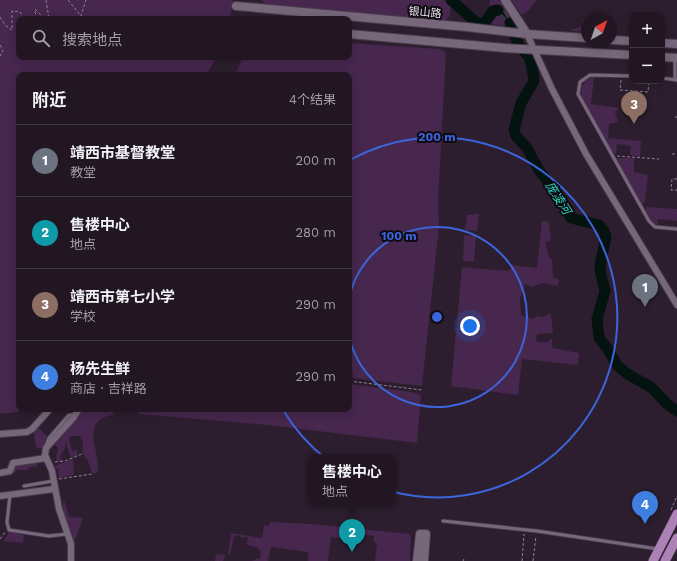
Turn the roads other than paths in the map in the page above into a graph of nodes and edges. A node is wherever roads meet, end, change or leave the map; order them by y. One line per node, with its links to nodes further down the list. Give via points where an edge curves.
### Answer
1 (505, 0): 6 (main road)
2 (236, 6): 3 (main road, 银山路)
3 (346, 16)
4 (352, 17): 6 (main road, 银山路)
5 (352, 34): 12 (main road)
6 (524, 34): 7 (main road, 银山路); 12 (street)
7 (581, 38)
8 (617, 40): 9 (main road)
9 (629, 41)
10 (665, 43): 11 (main road)
11 (677, 44)
12 (535, 49): 13 (main road); 20 (street, via 552,90 586,154)
13 (629, 55)
14 (665, 57): 15 (main road)
15 (676, 58): 18 (lane)
16 (629, 76): 19 (lane, via 590,75 580,82 580,97 652,225)
17 (665, 78): 18 (lane)
18 (676, 80)
19 (677, 229)
20 (677, 305)
21 (47, 412): 23 (street, via 30,430)
22 (78, 412): 24 (street, via 46,448)
23 (0, 434)
24 (46, 460): 25 (street, via 13,463 10,471); 26 (street, via 52,471)
25 (0, 473)
26 (53, 481): 27 (lane); 28 (street)
27 (24, 486)
28 (54, 489): 29 (street); 33 (street)
29 (10, 494): 30 (street); 33 (lane, via 7,528 9,530 55,536)
30 (0, 496)
31 (677, 514): 35 (main road)
32 (443, 521): 35 (lane, via 524,529)
33 (67, 534): 36 (street, via 71,544)
34 (677, 538): 40 (main road)
35 (659, 549): 39 (main road)
36 (71, 561)
37 (417, 561): 38 (main road, via 420,534 426,534)
38 (424, 561)
39 (653, 561)
40 (665, 561)

